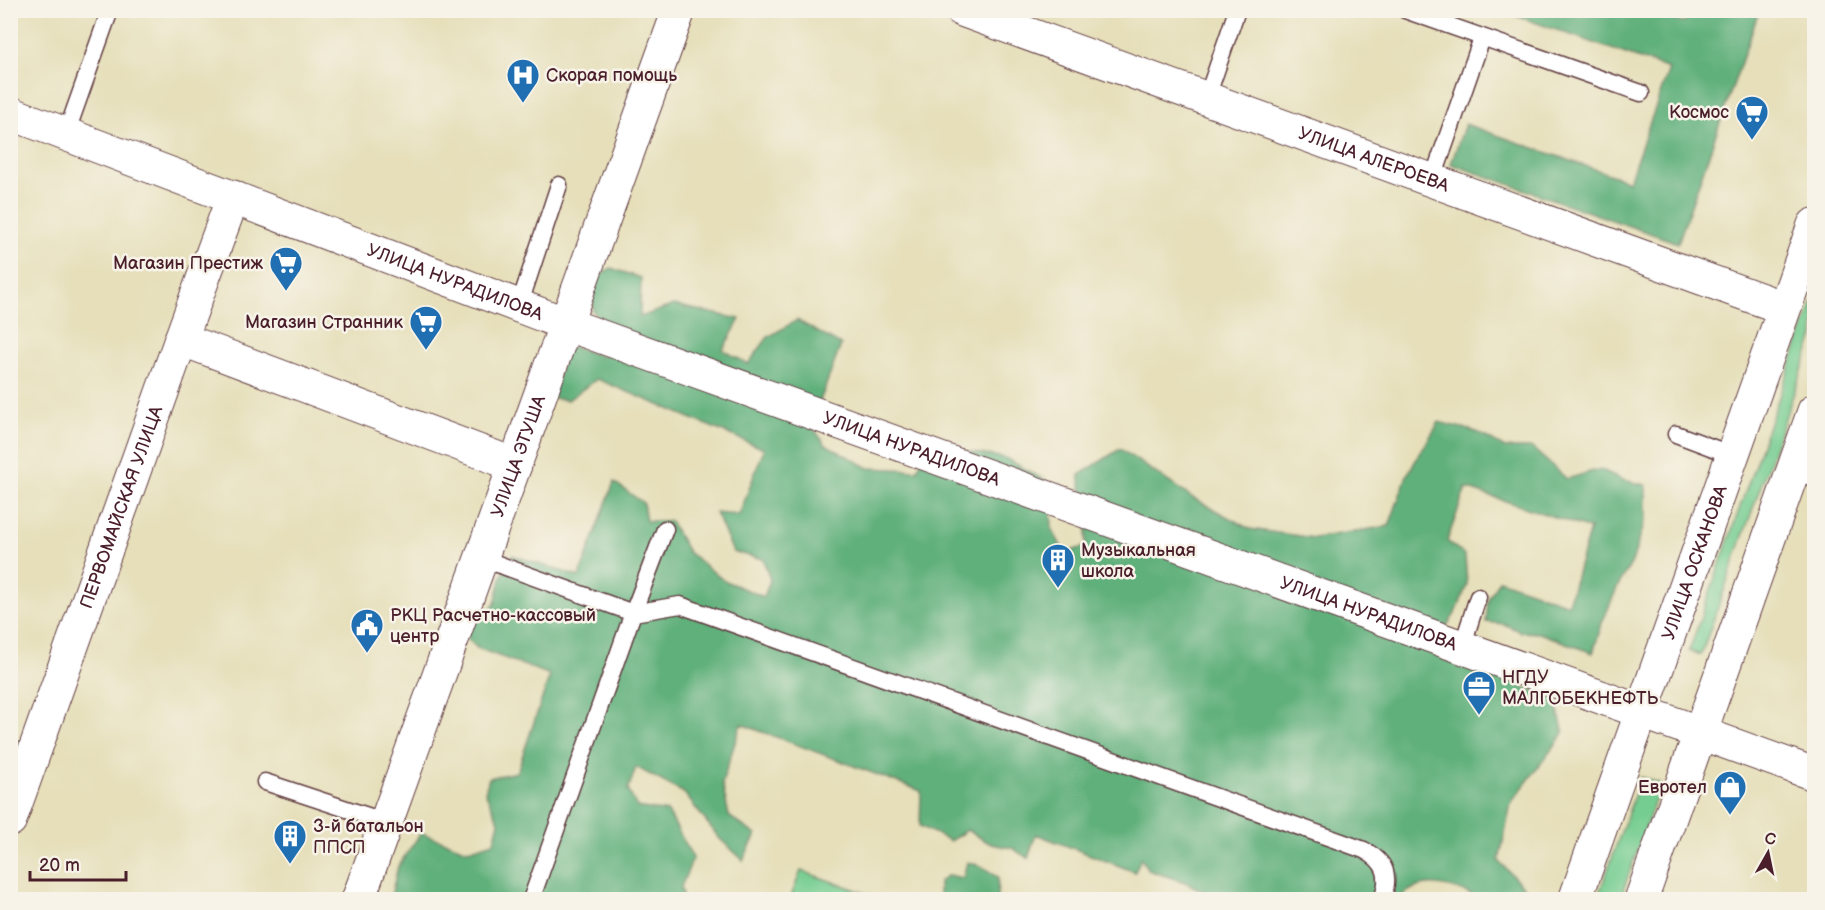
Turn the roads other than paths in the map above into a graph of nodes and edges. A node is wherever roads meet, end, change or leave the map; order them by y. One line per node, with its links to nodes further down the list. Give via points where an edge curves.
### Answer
1 (110, 10): 10 (lane)
2 (679, 10): 17 (street, УЛИЦА ЭТУША)
3 (1237, 10): 8 (lane)
4 (1405, 10): 6 (lane)
5 (975, 13): 8 (street, УЛИЦА АЛЕРОЕВА)
6 (1482, 38): 7 (lane); 11 (lane)
7 (1641, 93)
8 (1206, 100): 11 (street, УЛИЦА АЛЕРОЕВА)
9 (10, 113): 10 (street, УЛИЦА НУРАДИЛОВА)
10 (66, 134): 13 (street, УЛИЦА НУРАДИЛОВА)
11 (1432, 181): 16 (street, УЛИЦА АЛЕРОЕВА)
12 (559, 185): 15 (lane)
13 (233, 197): 15 (street, УЛИЦА НУРАДИЛОВА); 18 (street, ПЕРВОМАЙСКАЯ УЛИЦА)
14 (1815, 225): 16 (street, УЛИЦА ОСКАНОВА)
15 (519, 306): 17 (street, УЛИЦА НУРАДИЛОВА)
16 (1784, 308): 21 (street, УЛИЦА ОСКАНОВА)
17 (566, 324): 22 (street, УЛИЦА ЭТУША); 28 (street, УЛИЦА НУРАДИЛОВА)
18 (181, 339): 22 (street); 33 (street, ПЕРВОМАЙСКАЯ УЛИЦА)
19 (1815, 411): 23 (street)
20 (1676, 434): 21 (lane)
21 (1732, 455): 29 (street, УЛИЦА ОСКАНОВА)
22 (515, 465): 25 (street, УЛИЦА ЭТУША)
23 (1804, 474): 30 (street)
24 (665, 529): 27 (lane)
25 (481, 558): 27 (lane); 34 (street, УЛИЦА ЭТУША)
26 (1478, 597): 28 (lane)
27 (633, 613): 36 (lane); 37 (lane, via 680,605 1364,850 1383,865 1387,877)
28 (1462, 647): 29 (street, УЛИЦА НУРАДИЛОВА)
29 (1642, 712): 30 (street, УЛИЦА НУРАДИЛОВА); 38 (street, УЛИЦА ОСКАНОВА)
30 (1700, 733): 31 (street, УЛИЦА НУРАДИЛОВА); 39 (street)
31 (1815, 774)
32 (265, 782): 34 (lane)
33 (10, 820)
34 (386, 822): 35 (street, УЛИЦА ЭТУША)
35 (358, 900)
36 (531, 900)
37 (1382, 900)
38 (1575, 900)
39 (1641, 900)

